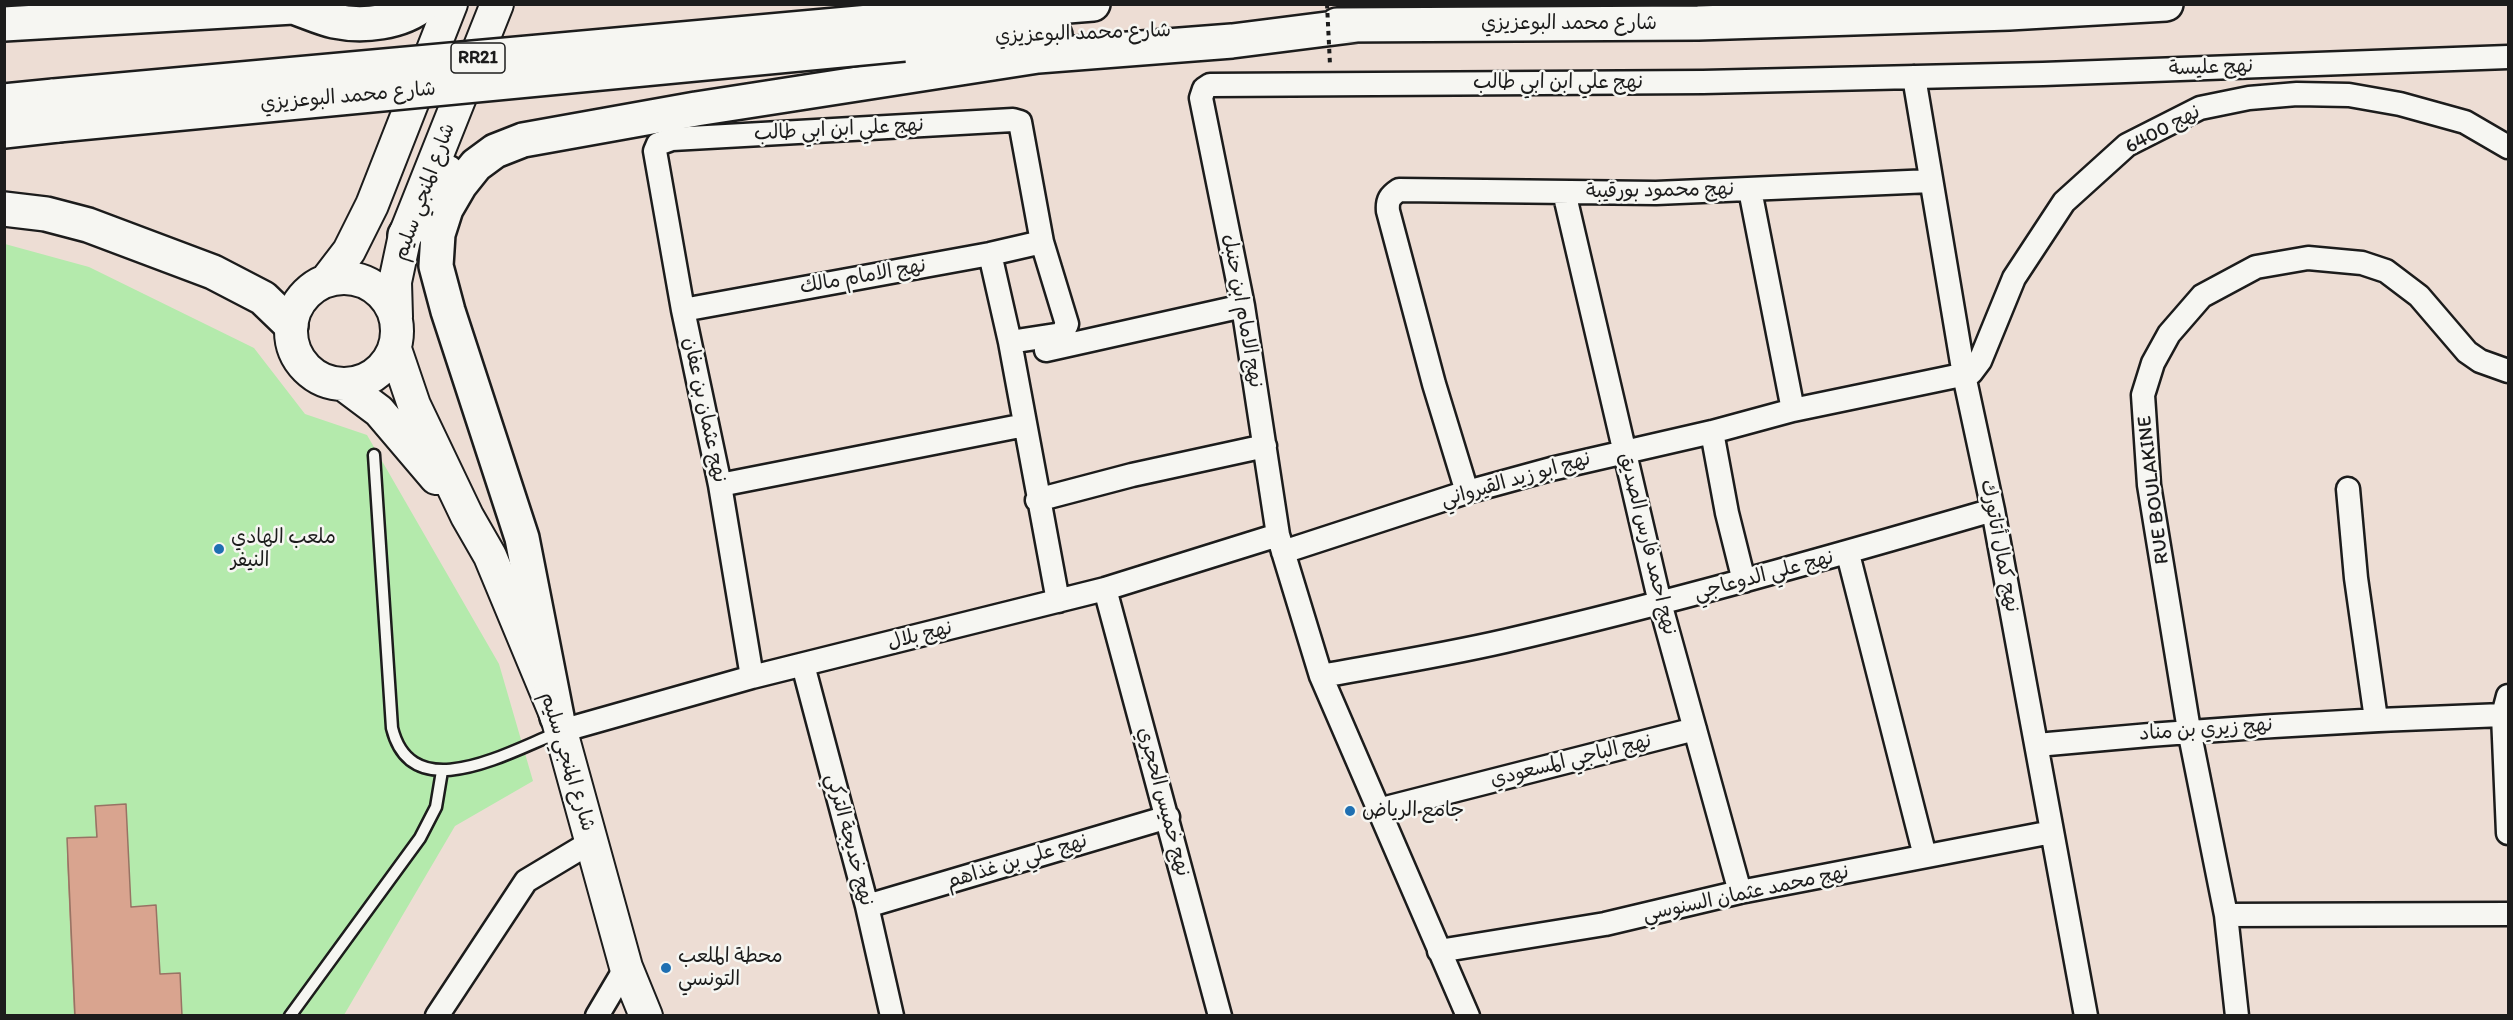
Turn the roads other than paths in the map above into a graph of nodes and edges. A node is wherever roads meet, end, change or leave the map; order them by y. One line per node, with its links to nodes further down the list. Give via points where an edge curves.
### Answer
1 (424, 4): 6 (highway, via 411,15 372,23 334,21)
2 (451, 4): 28 (main road, via 372,205 349,250)
3 (497, 4): 25 (main road, شارع المنجي سليم)
4 (1093, 4): 9 (highway, شارع محمد البوعزيزي / RR21)
5 (2166, 4): 8 (highway, شارع محمد البوعزيزي / RR21, via 2009,14 1698,23)
6 (295, 5): 7 (highway)
7 (4, 24)
8 (1358, 24): 9 (highway, شارع محمد البوعزيزي / RR21, via 960,39); 16 (highway, via 1232,41 1038,56)
9 (903, 31): 17 (highway, شارع محمد البوعزيزي / RR21, bridge)
10 (2508, 57): 11 (street, نهج عليسة)
11 (2293, 65): 12 (street, نهج عليسة); 14 (street)
12 (1914, 77): 13 (street, نهج علي ابن ابي طالب); 21 (street, نهج كمال أتاتورك)
13 (1204, 89): 29 (street, نهج الامام ابن حنبل, via 1201,98)
14 (2297, 94): 20 (street, نهج 6400, via 2349,95 2400,104 2465,122); 36 (street, نهج 6400, via 2200,108 2127,145 2064,202 2014,278 1975,370)
15 (4, 101): 17 (highway, شارع محمد البوعزيزي / RR21)
16 (696, 109): 25 (highway, via 554,118 491,137 445,173); 61 (highway, via 523,140 495,151 476,165 460,185 438,234 436,266 522,538)
17 (56, 110): 18 (highway, شارع محمد البوعزيزي / RR21)
18 (4, 131)
19 (658, 144): 26 (street, نهج علي ابن ابي طالب, via 672,139 1013,120 1020,122); 30 (street, نهج عثمان بن عفان, via 655,151)
20 (2508, 147)
21 (1931, 181): 22 (street, نهج محمود بورقيبة); 36 (street, نهج كمال أتاتورك)
22 (1750, 190): 23 (street, نهج محمود بورقيبة); 38 (street)
23 (1564, 192): 42 (street, نهج احمد فارس الصديق); 46 (street, نهج محمود بورقيبة, via 1399,190 1390,195 1387,203)
24 (4, 209): 32 (highway, via 88,225 213,272 263,298)
25 (405, 235): 31 (main road, شارع المنجي سليم, via 395,282)
26 (1042, 242): 27 (street, نهج الامام مالك); 34 (street, via 1066,330)
27 (990, 254): 30 (street, نهج الامام مالك); 34 (street)
28 (326, 281): 31 (main road, via 361,280 388,301); 32 (main road, via 303,298)
29 (1243, 306): 34 (street); 41 (street, نهج الامام ابن حنبل)
30 (683, 310): 44 (street, نهج عثمان بن عفان)
31 (396, 317): 33 (main road, شارع المنجي سليم)
32 (291, 325): 37 (main road, شارع المنجي سليم, via 292,342 310,372)
33 (394, 349): 37 (main road, via 375,375); 49 (main road, شارع المنجي سليم, via 414,405)
34 (1011, 350): 39 (street)
35 (2508, 371): 63 (street, RUE BOULAKINE, via 2467,352 2404,282 2362,263 2308,258 2256,267 2202,296 2169,334 2153,363 2143,395 2149,485)
36 (1964, 375): 38 (street, نهج ابو زيد القيرواني); 48 (street, نهج كمال أتاتورك)
37 (343, 384): 49 (main road, شارع المنجي سليم, via 379,411)
38 (1792, 410): 40 (street, نهج ابو زيد القيرواني)
39 (1025, 424): 44 (street); 47 (street)
40 (1712, 432): 42 (street, نهج ابو زيد القيرواني); 52 (street)
41 (1265, 446): 47 (street); 50 (street, نهج الامام ابن حنبل)
42 (1624, 451): 46 (street, نهج ابو زيد القيرواني); 55 (street, نهج احمد فارس الصديق)
43 (374, 455): 65 (lane, via 392,728 402,753 425,768)
44 (720, 485): 57 (street, نهج عثمان بن عفان)
45 (2348, 489): 60 (street)
46 (1467, 492): 50 (street, نهج ابو زيد القيرواني)
47 (1037, 500): 54 (street)
48 (1993, 510): 51 (street, نهج علي الدوعاجي); 64 (street, نهج كمال أتاتورك)
49 (467, 516): 61 (main road, شارع المنجي سليم, via 490,556)
50 (1280, 543): 53 (street, نهج بلال); 58 (street, نهج الامام ابن حنبل)
51 (1848, 554): 52 (street, نهج علي الدوعاجي); 71 (street)
52 (1744, 581): 55 (street, نهج علي الدوعاجي)
53 (1105, 589): 54 (street, نهج بلال); 67 (street, نهج خميس الحجري)
54 (1058, 601): 56 (street, نهج بلال)
55 (1660, 603): 58 (street, نهج علي الدوعاجي, via 1502,641); 62 (street, نهج احمد فارس الصديق)
56 (803, 665): 57 (street, نهج بلال); 73 (street, نهج خديجة التركي)
57 (752, 676): 61 (street, نهج بلال)
58 (1321, 676): 66 (street, نهج الامام ابن حنبل)
59 (2507, 709): 60 (street, نهج زيري بن مناد); 69 (street)
60 (2376, 719): 63 (street, نهج زيري بن مناد)
61 (559, 724): 65 (lane, via 463,769); 70 (main road, شارع المنجي سليم)
62 (1695, 729): 66 (street, نهج الباجي المسعودي); 72 (street, نهج احمد فارس الصديق)
63 (2189, 730): 64 (street, نهج زيري بن مناد); 74 (street, RUE BOULAKINE)
64 (2037, 745): 68 (street, نهج كمال أتاتورك)
65 (442, 771): 78 (lane, via 431,820)
66 (1378, 810): 76 (street, نهج الامام ابن حنبل)
67 (1168, 817): 73 (street, نهج علي بن غذاهم); 83 (street, نهج خميس الحجري)
68 (2052, 832): 71 (street, نهج محمد عثمان السنوسي); 85 (street, نهج كمال أتاتورك)
69 (2508, 832)
70 (591, 842): 77 (main road, شارع المنجي سليم); 79 (street, via 526,881)
71 (1925, 856): 72 (street, نهج محمد عثمان السنوسي)
72 (1740, 892): 76 (street, نهج محمد عثمان السنوسي, via 1605,924)
73 (867, 906): 82 (street, نهج خديجة التركي)
74 (2226, 915): 75 (street); 86 (street, RUE BOULAKINE)
75 (2508, 915)
76 (1439, 951): 84 (street, نهج الامام ابن حنبل)
77 (626, 967): 80 (street); 81 (main road, شارع المنجي سليم)
78 (290, 1016)
79 (437, 1016)
80 (597, 1016)
81 (646, 1016)
82 (892, 1016)
83 (1220, 1016)
84 (1468, 1016)
85 (2086, 1016)
86 (2237, 1016)

